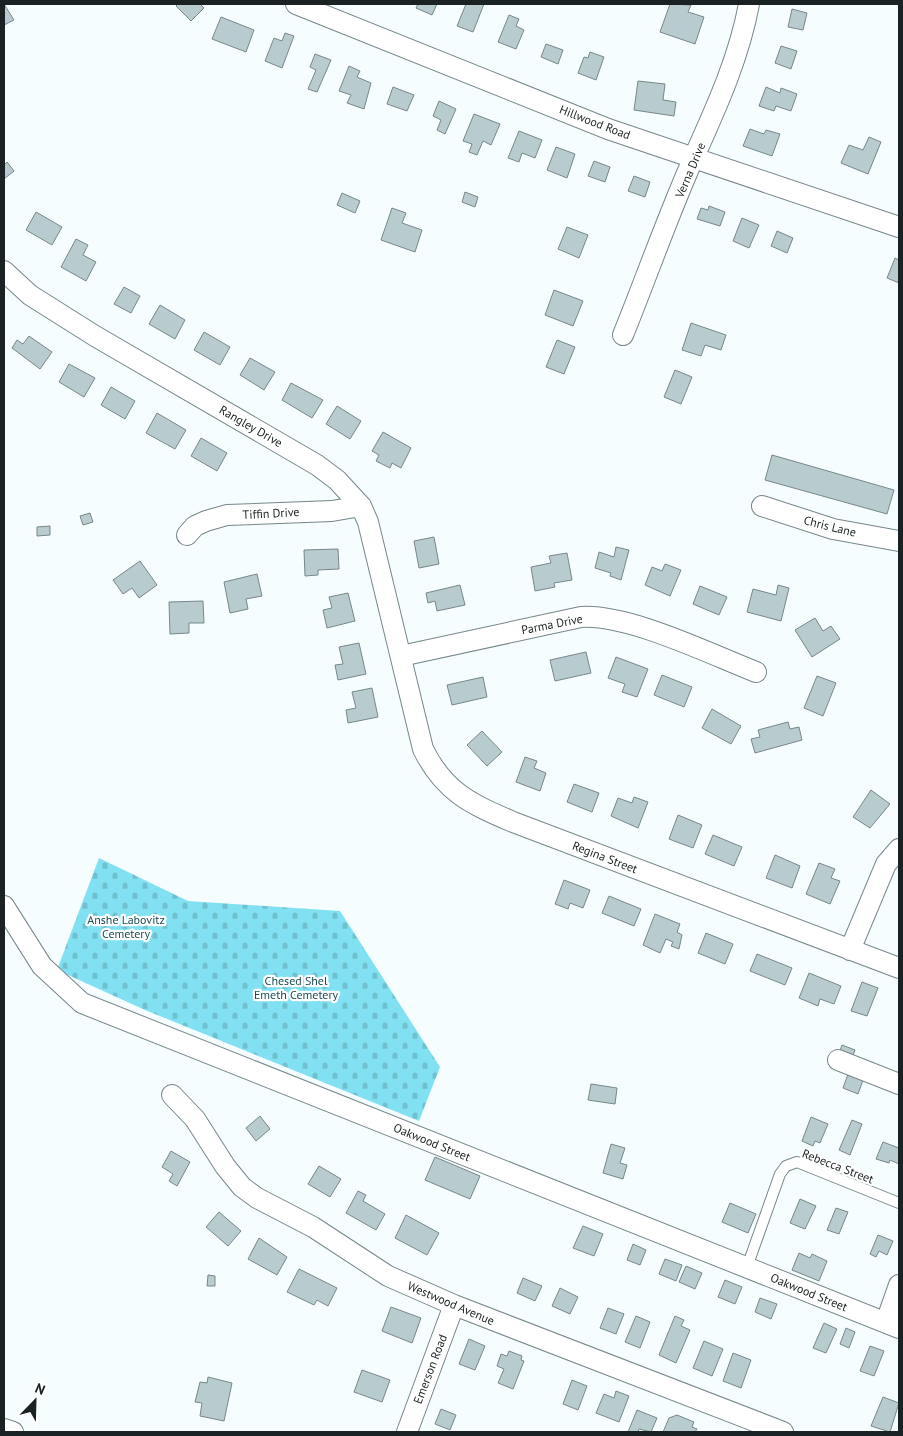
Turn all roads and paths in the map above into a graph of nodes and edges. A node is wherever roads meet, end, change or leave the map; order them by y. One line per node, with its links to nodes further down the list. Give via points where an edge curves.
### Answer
1 (296, 4): 3 (street, Hillwood Road, via 608,129)
2 (749, 4): 3 (street, Verna Drive, via 720,99)
3 (694, 157): 4 (street, Hillwood Road); 6 (street, Verna Drive)
4 (899, 227)
5 (5, 275): 7 (street, Rangley Drive, via 30,295 95,336 317,465 337,480)
6 (624, 334)
7 (361, 506): 9 (street, Tiffin Drive, via 227,515 195,526); 11 (street, Rangley Drive, via 370,530)
8 (762, 506): 10 (street, Chris Lane, via 833,529)
9 (187, 535)
10 (899, 541)
11 (401, 656): 12 (street, Parma Drive, via 596,616 640,627); 15 (street, Regina Street, via 423,749 432,767 460,797 513,822)
12 (756, 672)
13 (899, 849): 15 (street, via 886,864)
14 (4, 906): 21 (street, Oakwood Street, via 42,966 82,1002)
15 (850, 950): 16 (street, Regina Street)
16 (899, 968)
17 (838, 1060): 18 (street)
18 (899, 1084)
19 (172, 1095): 23 (street, Westwood Avenue, via 195,1119 225,1166 257,1198 313,1226 388,1276)
20 (899, 1204): 21 (lane, Rebecca Street, via 796,1162 791,1163 780,1174)
21 (747, 1267): 24 (street, Oakwood Street)
22 (899, 1286): 24 (street)
23 (454, 1305): 27 (street, Emerson Road); 28 (street, Westwood Avenue)
24 (892, 1325)
25 (4, 1430): 26 (street)
26 (13, 1432)
27 (407, 1432)
28 (783, 1432)

